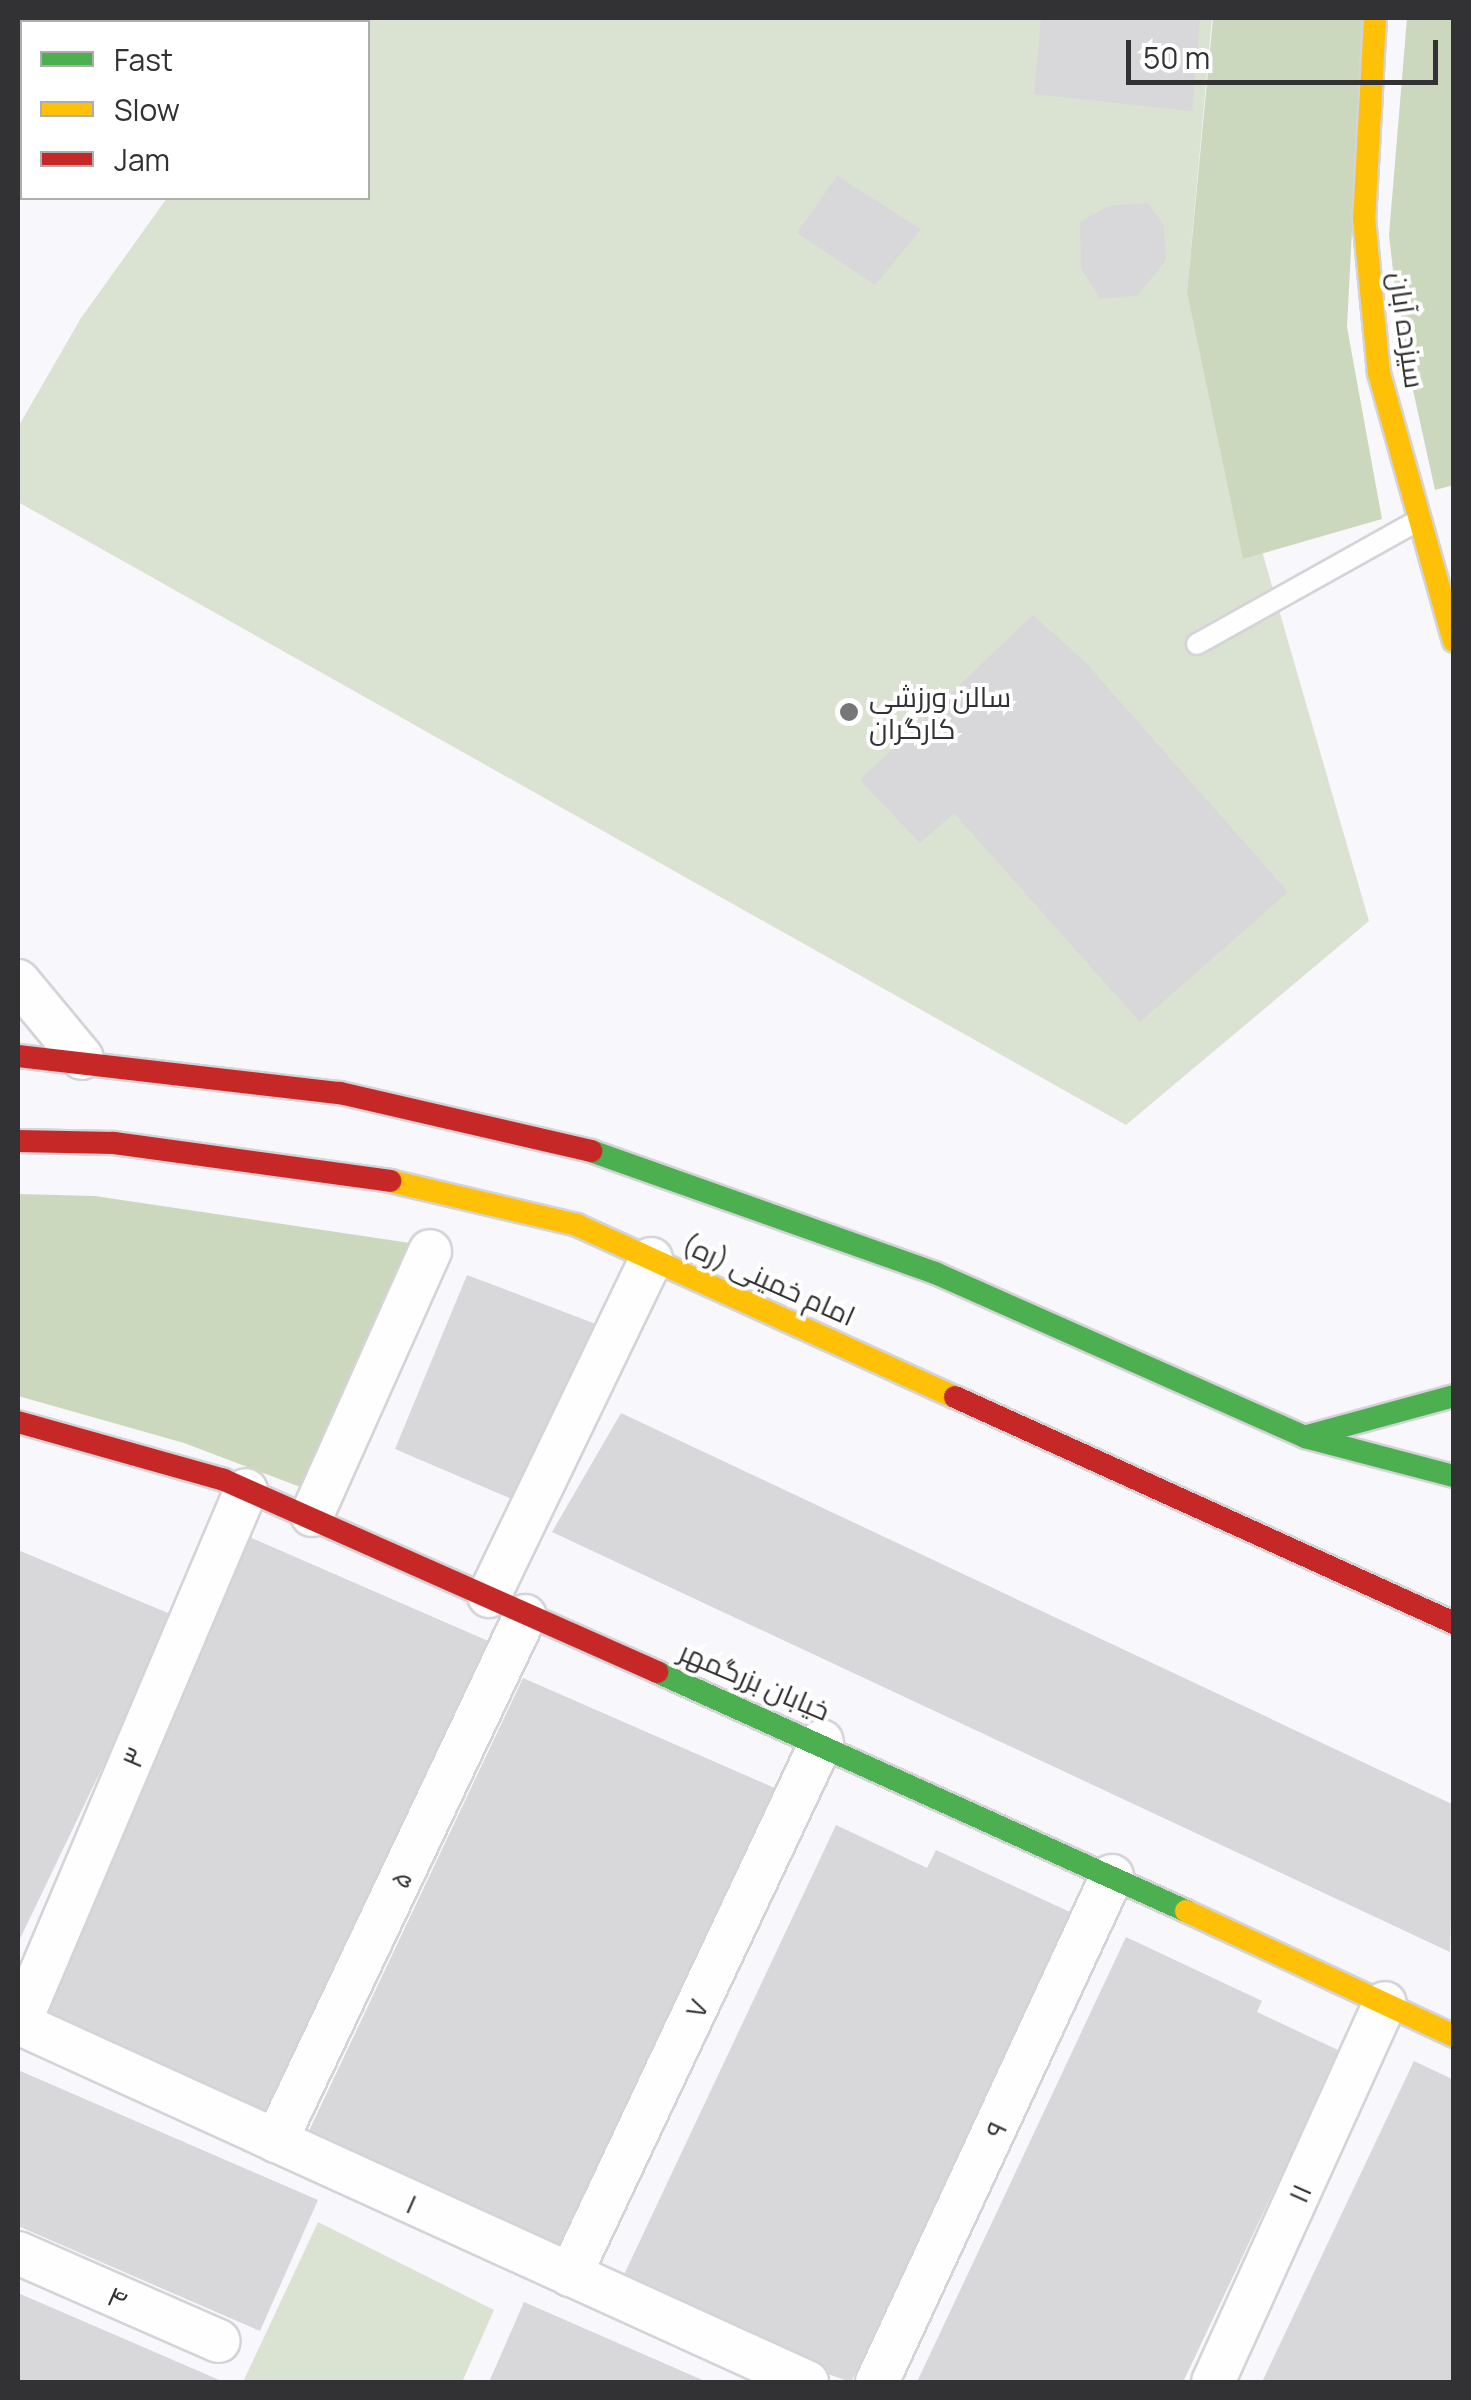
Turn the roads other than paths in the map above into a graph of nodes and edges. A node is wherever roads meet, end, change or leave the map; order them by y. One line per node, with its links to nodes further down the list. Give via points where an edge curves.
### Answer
1 (1375, 18): 3 (main road, سیزده آبان, via 1364,218 1379,374)
2 (1454, 510): 3 (main road)
3 (1418, 520): 4 (main road, سیزده آبان); 5 (lane)
4 (1454, 642)
5 (1197, 644)
6 (18, 982): 8 (street)
7 (18, 1056): 8 (main road, امام خمینی (ره))
8 (82, 1058): 14 (main road, امام خمینی (ره), via 340,1093 617,1157 935,1273)
9 (18, 1141): 11 (main road, امام خمینی (ره), via 335,1168 576,1225)
10 (430, 1251): 17 (street)
11 (651, 1259): 18 (street, ۵); 19 (main road, امام خمینی (ره))
12 (1454, 1396): 14 (main road)
13 (18, 1422): 16 (main road, خیابان بزرگمهر)
14 (1306, 1437): 15 (main road, امام خمینی (ره))
15 (1454, 1476)
16 (246, 1490): 17 (main road, خیابان بزرگمهر); 23 (street, ۳)
17 (312, 1515): 18 (main road, خیابان بزرگمهر)
18 (507, 1606): 20 (main road, خیابان بزرگمهر); 25 (street, ۵)
19 (1454, 1623)
20 (822, 1741): 21 (main road, خیابان بزرگمهر); 27 (street, ۷)
21 (1112, 1876): 22 (main road, خیابان بزرگمهر); 30 (street, ۹)
22 (1384, 2004): 24 (main road, خیابان بزرگمهر); 31 (street, ۱۱)
23 (18, 2023): 25 (street, ۱)
24 (1454, 2036)
25 (276, 2141): 27 (street, ۱)
26 (18, 2253): 28 (street, ۴)
27 (570, 2275): 29 (street, ۱)
28 (218, 2341)
29 (807, 2382)
30 (878, 2382)
31 (1212, 2382)

